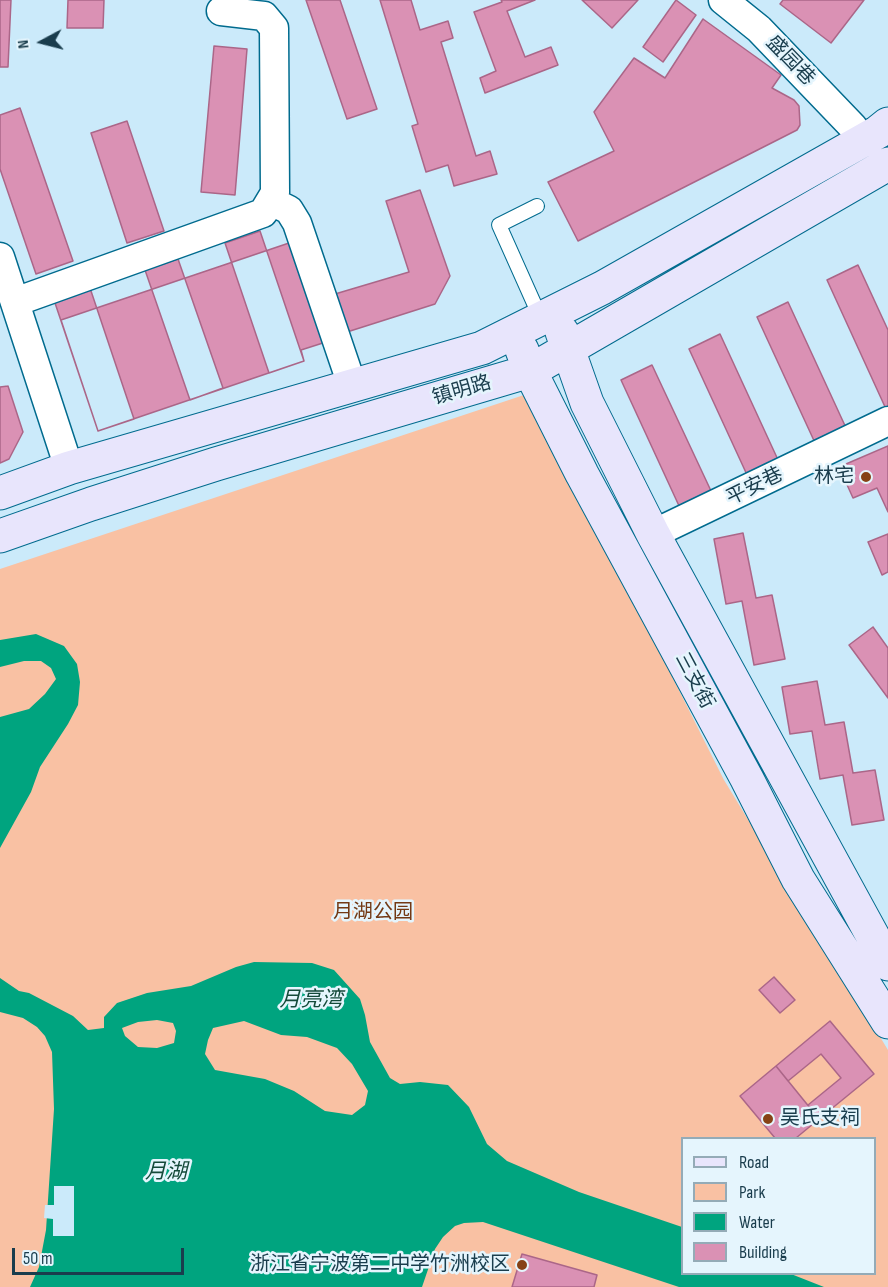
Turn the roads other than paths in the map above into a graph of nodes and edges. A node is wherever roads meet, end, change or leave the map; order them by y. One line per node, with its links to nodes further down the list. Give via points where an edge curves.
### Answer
1 (723, 0): 4 (street, 盛园巷, via 759,30)
2 (221, 11): 6 (street, via 264,16 274,28 275,193)
3 (888, 124): 10 (main road, 镇明路, via 599,290)
4 (853, 127)
5 (888, 164): 11 (main road, 镇明路)
6 (271, 201): 9 (street, via 264,213); 13 (street, via 289,210 297,223)
7 (537, 206): 10 (lane, via 499,225)
8 (0, 257): 9 (street)
9 (15, 302): 15 (street)
10 (537, 321): 11 (main road, 三支街); 12 (main road, 三支街); 13 (main road, 镇明路, via 482,348)
11 (569, 351): 12 (main road, 镇明路); 17 (main road, 三支街, via 587,403)
12 (530, 371): 18 (main road, 镇明路, via 216,464); 20 (main road, 三支街, via 798,879)
13 (352, 385): 15 (main road, 镇明路)
14 (888, 421): 17 (street, 平安巷)
15 (69, 468): 16 (main road, 镇明路)
16 (0, 493)
17 (653, 534): 19 (main road, 三支街)
18 (0, 536)
19 (888, 964)
20 (888, 1022)

